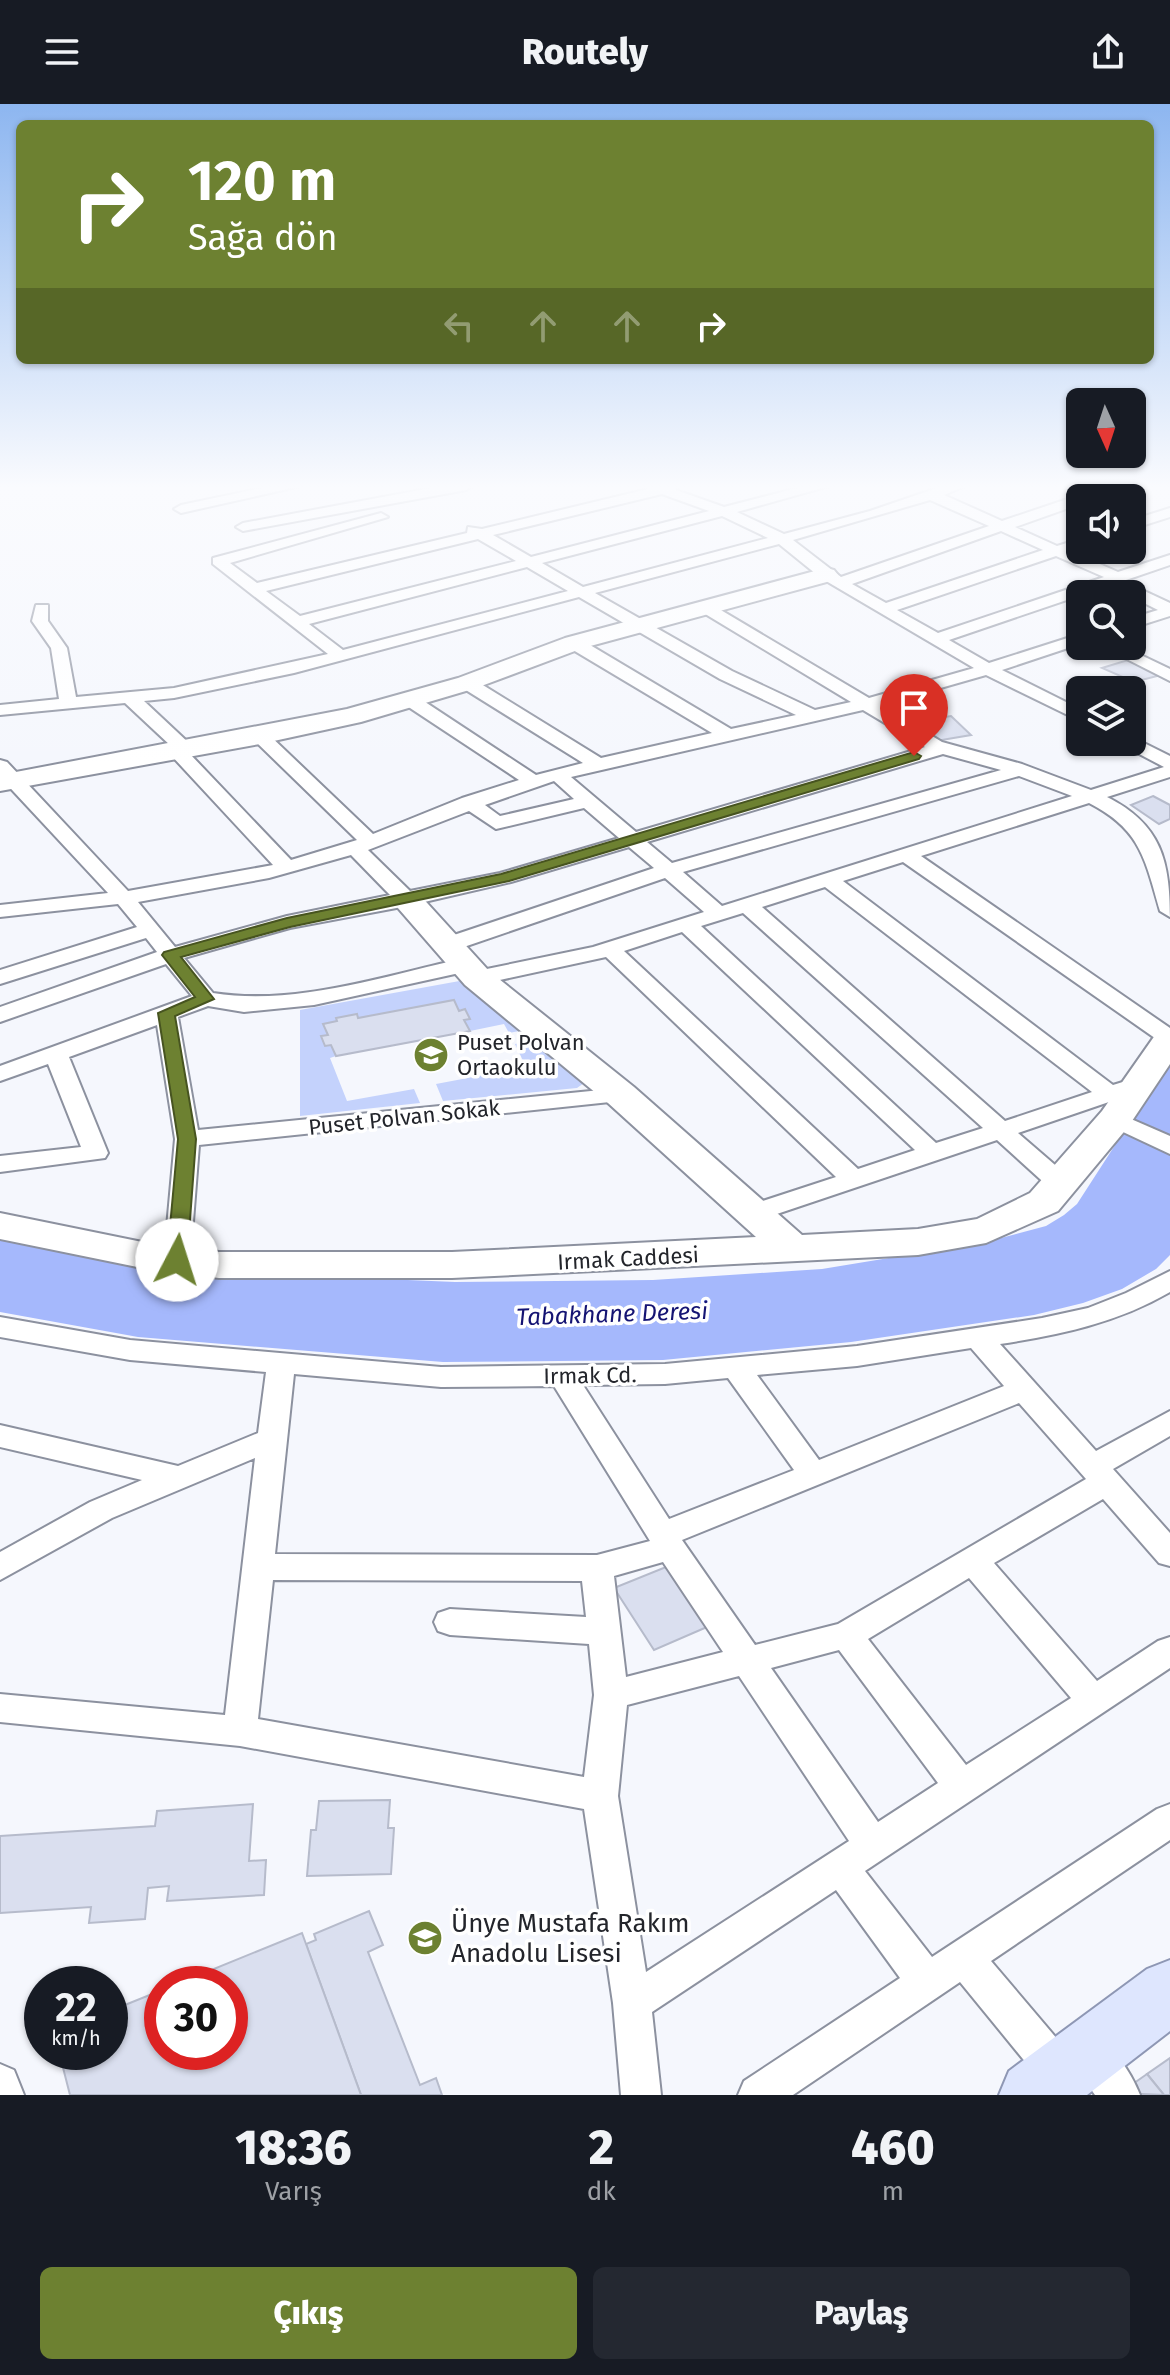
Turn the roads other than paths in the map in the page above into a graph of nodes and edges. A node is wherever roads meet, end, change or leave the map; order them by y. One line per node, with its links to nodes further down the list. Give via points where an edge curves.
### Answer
1 (240, 579): 9 (street)
2 (294, 579): 9 (street)
3 (459, 579): 16 (street)
4 (557, 579): 10 (street)
5 (632, 579): 10 (street)
6 (832, 579): 11 (street); 13 (street)
7 (973, 579): 13 (street)
8 (1113, 579): 14 (street); 18 (street)
9 (253, 589): 16 (street)
10 (581, 593): 17 (street); 21 (street)
11 (703, 606): 17 (street); 29 (street)
12 (42, 608): 28 (street, via 40,621 59,648)
13 (884, 609): 18 (street)
14 (1170, 610): 15 (street)
15 (1146, 618)
16 (296, 622): 21 (street)
17 (637, 624): 19 (street); 32 (street)
18 (936, 639): 23 (street)
19 (574, 643): 25 (street); 33 (street)
20 (1066, 643): 23 (street)
21 (341, 656): 26 (street)
22 (1137, 660): 24 (street)
23 (986, 668): 29 (street); 30 (street)
24 (1170, 676)
25 (467, 683): 27 (street); 39 (street)
26 (130, 698): 28 (street); 36 (street)
27 (410, 700): 34 (street); 44 (street)
28 (69, 704): 31 (street)
29 (868, 704): 32 (street); 35 (street)
30 (1066, 709)
31 (0, 710)
32 (811, 715): 33 (street)
33 (728, 735): 39 (street)
34 (260, 736): 36 (street); 49 (street)
35 (942, 748): 40 (street); 48 (street)
36 (181, 750): 43 (street); 51 (street)
37 (1146, 750): 38 (street)
38 (1170, 763)
39 (599, 765): 42 (street)
40 (1020, 770): 45 (street); 52 (street)
41 (1170, 771): 45 (street)
42 (558, 775): 44 (street); 46 (street)
43 (4, 777): 55 (street)
44 (534, 782): 47 (street)
45 (1090, 796): 50 (street); 54 (street, via 1122,812 1142,833)
46 (589, 801): 47 (street, via 496,823); 48 (street)
47 (469, 802): 49 (street)
48 (632, 838): 52 (street); 56 (street, via 504,878)
49 (362, 845): 51 (street); 56 (street)
50 (906, 855): 53 (street); 70 (street)
51 (286, 867): 55 (street)
52 (669, 870): 60 (street); 65 (street)
53 (829, 880): 57 (street); 74 (street)
54 (1166, 884): 59 (street)
55 (124, 898): 58 (street); 62 (street)
56 (407, 900): 64 (street, via 287,922); 65 (street)
57 (748, 906): 60 (street); 75 (street)
58 (0, 911)
59 (1170, 911)
60 (720, 915): 61 (street)
61 (687, 925): 63 (street); 78 (street)
62 (150, 930): 64 (street); 66 (street)
63 (610, 949): 65 (street); 80 (street)
64 (170, 955): 67 (street); 69 (street)
65 (463, 962): 67 (street, via 314,998 244,1005); 73 (street)
66 (0, 977)
67 (206, 999): 68 (street)
68 (166, 1013): 71 (street); 76 (street)
69 (0, 1015)
70 (1170, 1038): 74 (street, Irmak Caddesi)
71 (56, 1054): 72 (street); 79 (street, via 96,1153)
72 (0, 1074)
73 (621, 1095): 76 (street, Puset Polvan Sokak); 82 (street)
74 (1121, 1099): 75 (street); 77 (street); 81 (street, Irmak Caddesi)
75 (1000, 1130): 78 (street); 81 (street)
76 (187, 1139): 85 (street)
77 (1170, 1146)
78 (932, 1153): 80 (street)
79 (0, 1164)
80 (853, 1179): 82 (street)
81 (1060, 1183): 84 (street, Irmak Caddesi, via 1044,1202 986,1230 918,1242)
82 (753, 1213): 84 (street)
83 (0, 1226): 85 (street, Irmak Caddesi)
84 (794, 1249): 85 (street, Irmak Caddesi, via 452,1265 219,1265)
85 (177, 1260)
86 (1168, 1283): 88 (street, Irmak Cd., via 1094,1316)
87 (0, 1327): 89 (street, Irmak Cd., via 130,1350)
88 (978, 1338): 90 (street, Irmak Cd.); 92 (street)
89 (281, 1363): 91 (street, Irmak Cd., via 441,1377); 95 (street)
90 (736, 1368): 91 (street, Irmak Cd.); 96 (street)
91 (562, 1375): 99 (street)
92 (1023, 1390): 96 (street); 97 (street)
93 (1170, 1422): 97 (street)
94 (0, 1436): 98 (street)
95 (273, 1439): 98 (street); 103 (street)
96 (813, 1474): 99 (street)
97 (1099, 1475): 100 (street); 101 (street)
98 (181, 1478): 102 (street, via 101,1510)
99 (666, 1542): 104 (street); 109 (street)
100 (1170, 1554)
101 (973, 1560): 107 (street); 111 (street)
102 (0, 1567)
103 (259, 1567): 104 (street); 113 (street)
104 (597, 1568): 106 (street)
105 (450, 1622): 106 (street)
106 (604, 1632): 110 (street)
107 (846, 1635): 109 (street); 114 (street)
108 (1170, 1651): 111 (street)
109 (745, 1661): 110 (street); 117 (street)
110 (611, 1695): 115 (street)
111 (1094, 1701): 114 (street)
112 (0, 1708): 113 (street)
113 (240, 1731): 115 (street)
114 (962, 1787): 117 (street)
115 (600, 1796): 122 (street)
116 (1170, 1820): 119 (street)
117 (873, 1846): 118 (street)
118 (840, 1867): 120 (street); 122 (street)
119 (964, 1957): 120 (street); 123 (street)
120 (927, 1982): 127 (street)
121 (1170, 1991): 123 (main road)
122 (632, 2003): 126 (street)
123 (1076, 2079)
124 (0, 2084): 125 (street)
125 (4, 2095)
126 (641, 2095)
127 (758, 2095)

